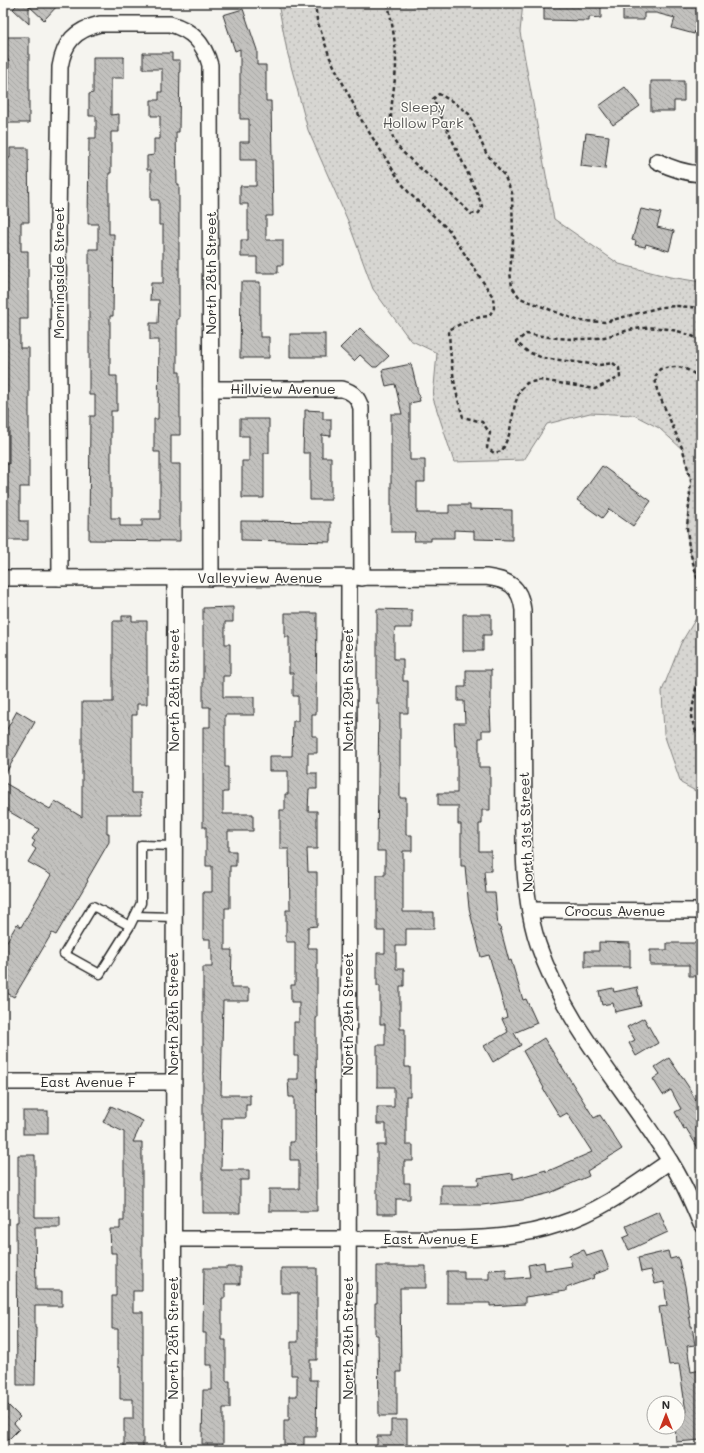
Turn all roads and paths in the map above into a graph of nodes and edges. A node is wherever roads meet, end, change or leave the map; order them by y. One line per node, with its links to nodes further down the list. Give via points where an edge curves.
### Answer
1 (315, 3): 7 (path, via 317,20 330,58 362,122 400,181 410,194 449,230 493,297 494,308 488,316 449,330 457,399 463,417 482,422 490,433 487,448 494,453 502,451 509,436 520,390 527,383 541,380 595,389 620,378 619,368 613,363 599,365 543,358 528,352 516,342 526,334 570,340 665,327)
2 (388, 3): 6 (path, via 396,64 391,128 394,140 402,151 471,214 479,212 482,206 477,193 433,99 439,94 469,114 486,153 504,175 512,193 513,240 510,272 512,287 520,298 579,320 605,322 661,307)
3 (135, 24): 9 (street, North 28th Street, via 170,24 190,32 204,47 210,65); 12 (street, Morningside Street, via 100,24 80,31 72,37 66,47 60,67)
4 (657, 161): 5 (street, via 670,168)
5 (701, 174)
6 (701, 308)
7 (701, 340)
8 (701, 378): 17 (path, via 674,366 660,369 655,377 657,390 683,450 691,481 688,548 700,588)
9 (211, 389): 10 (street, Hillview Avenue, via 342,389); 14 (street, North 28th Street)
10 (354, 394): 15 (street, North 29th Street, via 361,408)
11 (3, 578): 12 (street, Valleyview Avenue)
12 (60, 578): 13 (street, Valleyview Avenue)
13 (175, 578): 14 (street, Valleyview Avenue); 20 (street, North 28th Street)
14 (211, 578): 15 (street, Valleyview Avenue)
15 (356, 578): 16 (street, Valleyview Avenue, via 486,577); 31 (street, North 29th Street)
16 (515, 587): 21 (street, North 31st Street, via 522,601 523,610 524,851)
17 (701, 605)
18 (701, 660): 19 (path, via 691,717)
19 (701, 739)
20 (174, 846): 23 (lane, via 141,845 141,903); 24 (street, North 28th Street)
21 (530, 910): 22 (street, Crocus Avenue); 28 (street, North 31st Street, via 538,944 566,1006)
22 (701, 911)
23 (135, 916): 24 (lane); 25 (lane)
24 (174, 916): 27 (street, North 28th Street)
25 (130, 926): 25 (lane, via 93,906 64,954 100,974)
26 (3, 1082): 27 (street, East Avenue F)
27 (173, 1082): 30 (street, North 28th Street)
28 (670, 1161): 29 (street, North 31st Street); 31 (street, East Avenue E, via 617,1198 578,1218 537,1231 515,1236 476,1239)
29 (701, 1224)
30 (173, 1239): 31 (street, East Avenue E); 32 (street, North 28th Street)
31 (348, 1239): 33 (street, North 29th Street)
32 (173, 1450)
33 (348, 1450)

